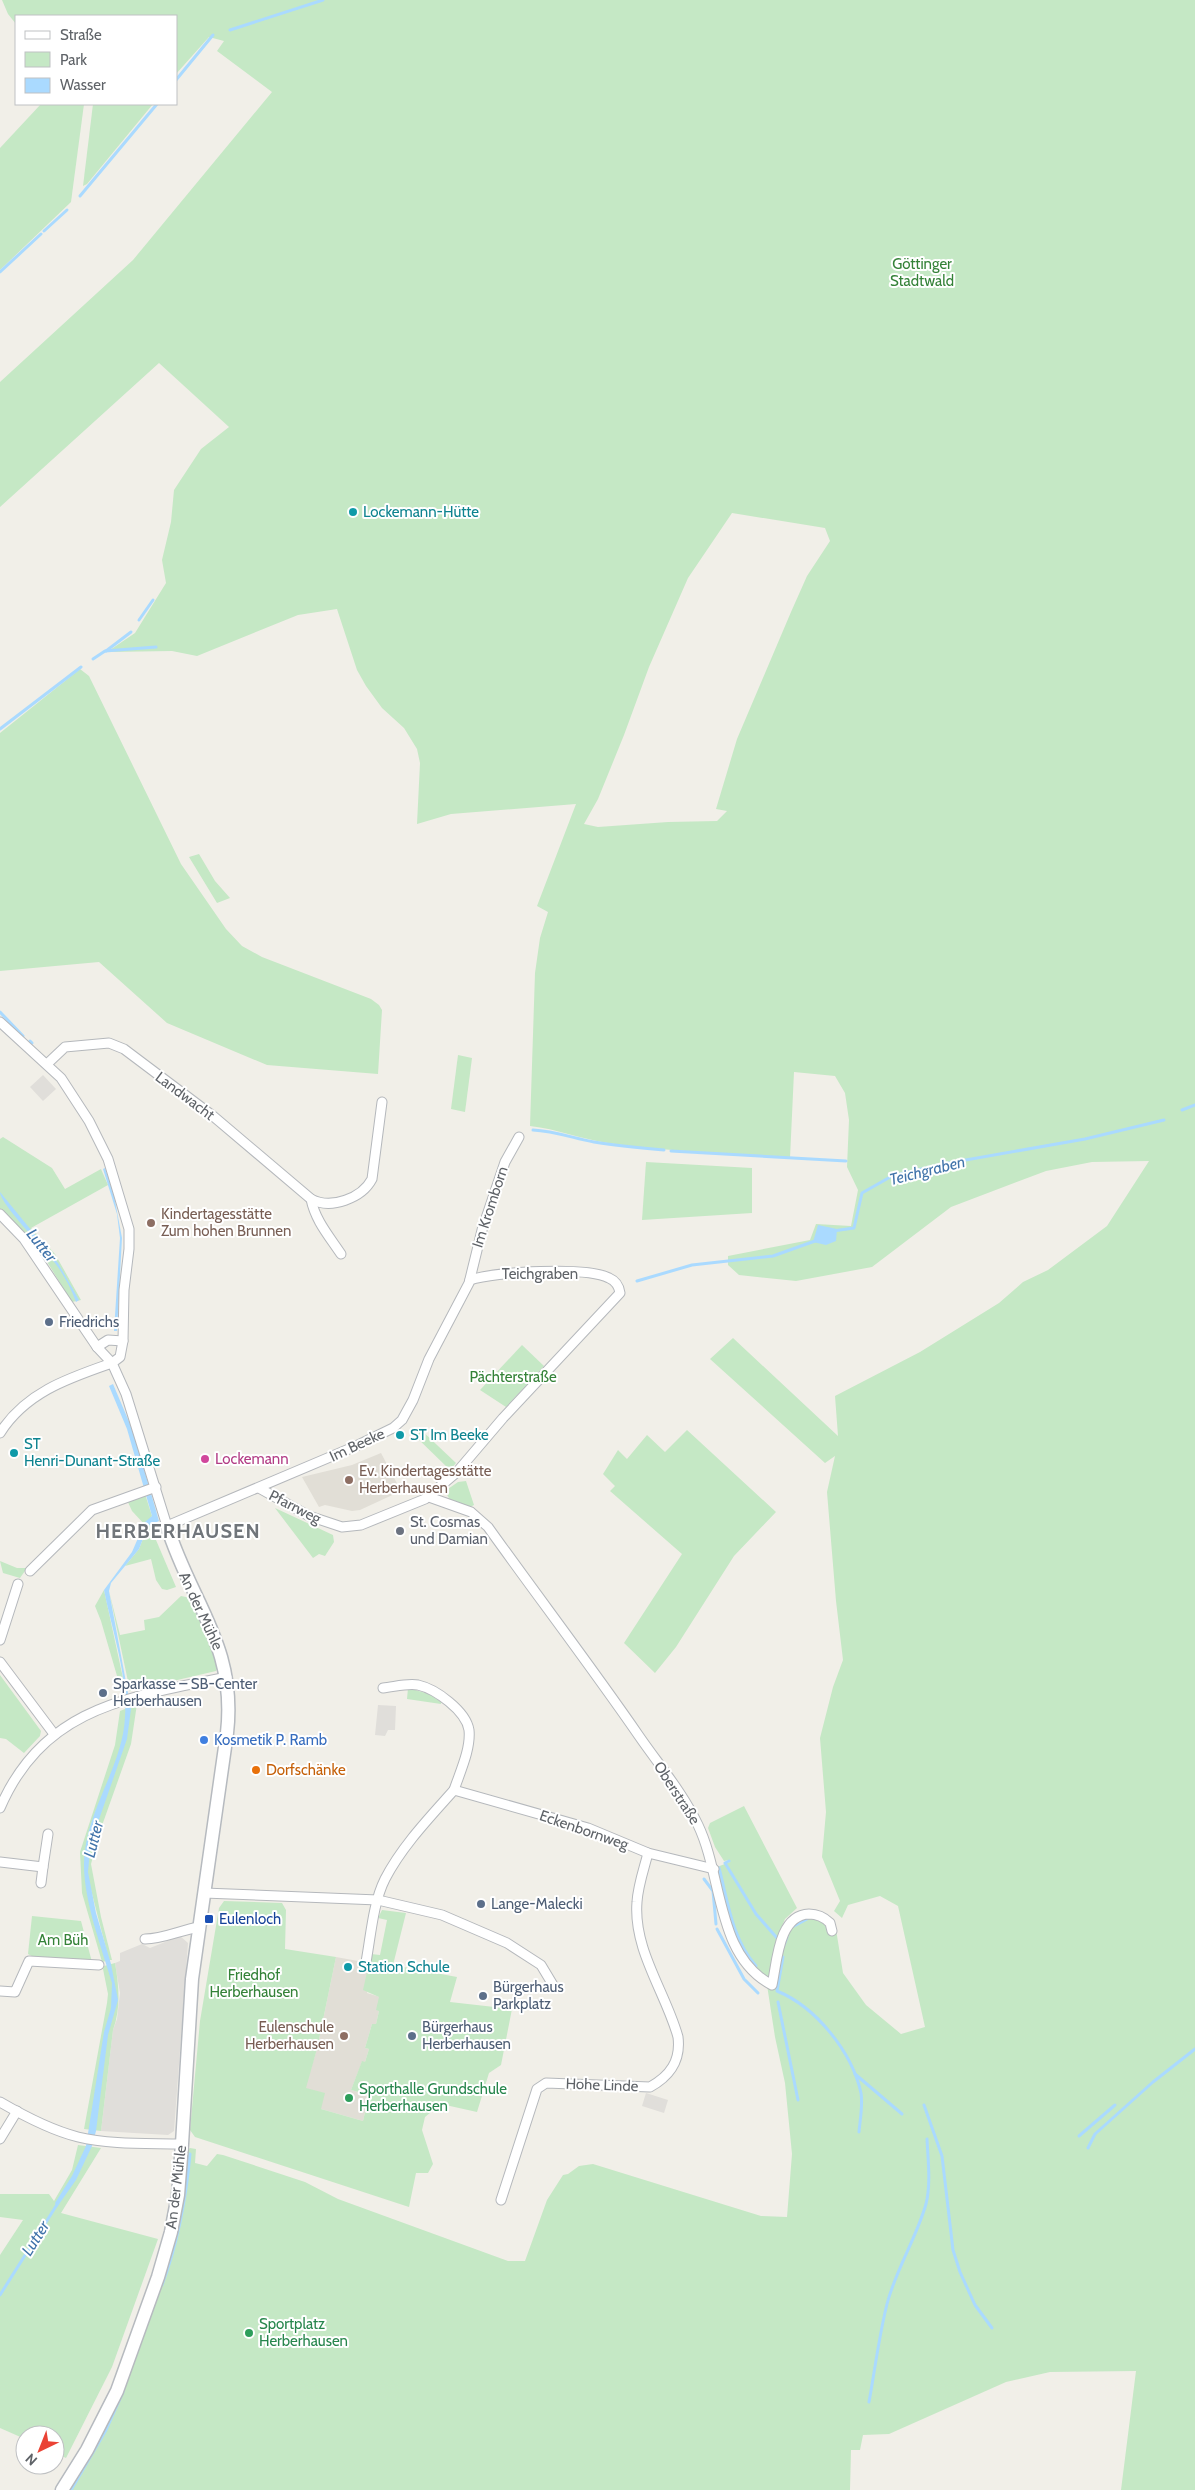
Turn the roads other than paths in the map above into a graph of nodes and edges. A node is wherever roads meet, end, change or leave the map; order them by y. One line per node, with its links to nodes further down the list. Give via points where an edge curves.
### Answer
1 (0, 1022): 2 (street)
2 (46, 1064): 5 (street, Landwacht, via 65,1048 110,1043 124,1049 213,1116); 9 (street, via 64,1082 89,1121 117,1184 129,1229 130,1249 124,1290)
3 (382, 1102): 5 (street, via 372,1179 366,1189 334,1202 321,1203)
4 (520, 1137): 8 (street, Im Kromborn, via 505,1162)
5 (311, 1199): 7 (street, Landwacht, via 322,1227)
6 (0, 1214): 10 (street, via 24,1239)
7 (341, 1254)
8 (470, 1280): 13 (street, Im Beeke, via 429,1359 409,1410 400,1422 356,1446); 15 (street, Teichgraben, via 514,1273 575,1273 611,1279 620,1290 618,1297 461,1466)
9 (123, 1341): 10 (street, via 108,1340); 11 (street, via 120,1357)
10 (97, 1347): 11 (street)
11 (112, 1362): 12 (street, via 44,1391 17,1411); 14 (street, An der Mühle, via 126,1394)
12 (0, 1433)
13 (258, 1488): 15 (street, Pfarrweg, via 321,1522 342,1527 361,1525); 16 (street, Im Beeke)
14 (150, 1489): 16 (street, An der Mühle); 17 (street, via 92,1510)
15 (429, 1496): 30 (street, Oberstraße, via 479,1517 684,1801 705,1840)
16 (167, 1526): 21 (street, An der Mühle, via 178,1560 216,1636)
17 (30, 1571)
18 (18, 1584): 19 (street)
19 (0, 1640)
20 (0, 1662): 23 (street)
21 (227, 1677): 23 (street, via 122,1701 95,1710); 32 (street, An der Mühle, via 229,1717)
22 (383, 1688): 24 (street, via 410,1685 426,1688 462,1715 469,1735)
23 (54, 1734): 25 (street, via 19,1772)
24 (454, 1790): 27 (street, Eckenbornweg, via 588,1828); 33 (street, via 394,1865)
25 (0, 1808)
26 (48, 1834): 29 (street)
27 (648, 1853): 30 (street, Eckenbornweg); 45 (street, Hohe Linde, via 637,1902 638,1924 643,1947 678,2037 673,2070 650,2087 546,2083 537,2089)
28 (0, 1862): 29 (street)
29 (43, 1867): 31 (street)
30 (714, 1869): 35 (street, Oberstraße, via 733,1943 744,1963 772,1985 783,1936 793,1920 802,1915 816,1915 830,1923)
31 (41, 1883)
32 (204, 1894): 33 (street); 34 (street, An der Mühle)
33 (378, 1900): 37 (street); 39 (street, via 442,1915 508,1943 540,1965)
34 (199, 1928): 36 (street); 44 (street, An der Mühle, via 190,2006)
35 (832, 1931)
36 (145, 1939)
37 (366, 1962)
38 (99, 1965): 40 (street, via 29,1961 15,1992)
39 (553, 1985)
40 (0, 1991)
41 (0, 2102): 42 (street)
42 (17, 2111): 43 (street); 44 (street, via 81,2138)
43 (0, 2139)
44 (182, 2144): 46 (street, An der Mühle, via 178,2195 166,2254 117,2391)
45 (501, 2200)
46 (62, 2490)

